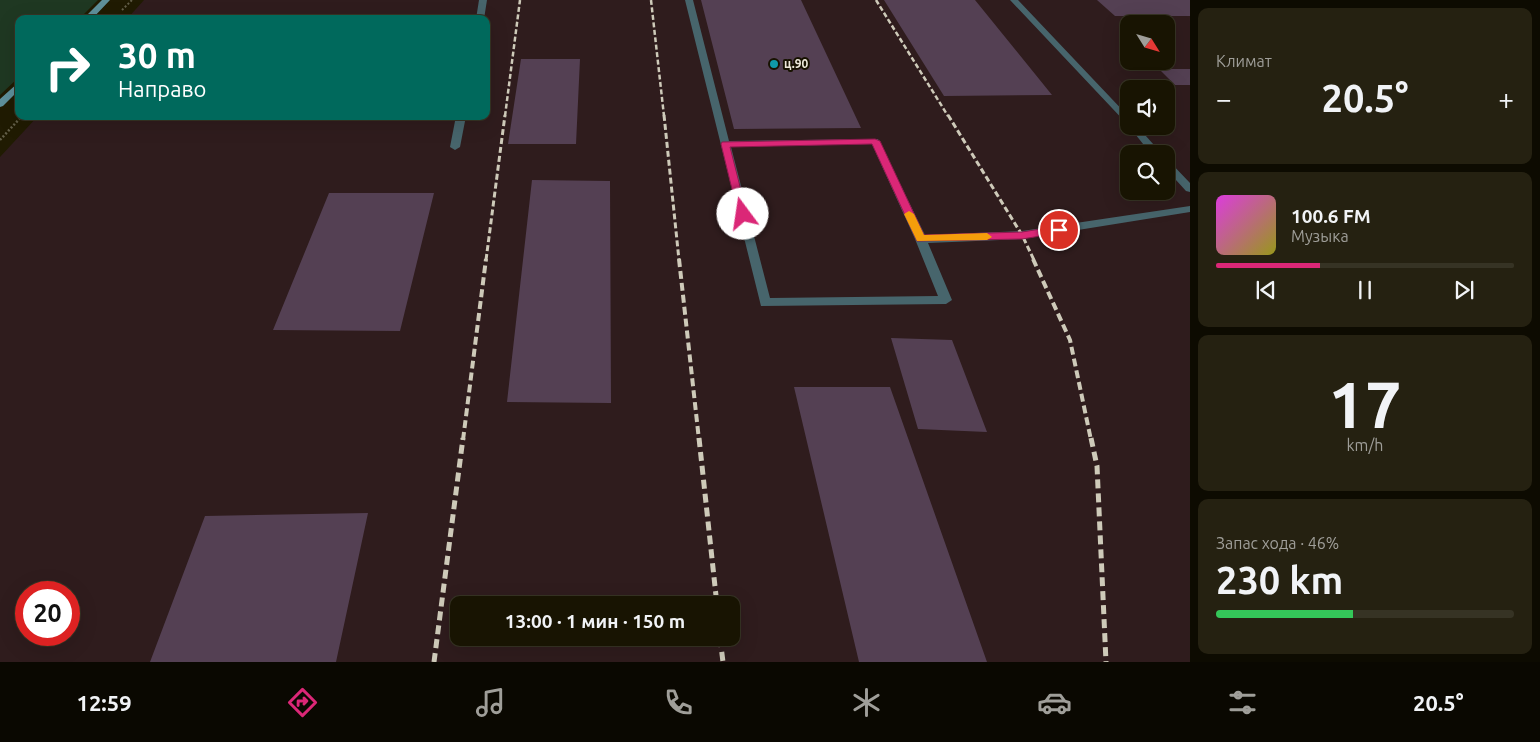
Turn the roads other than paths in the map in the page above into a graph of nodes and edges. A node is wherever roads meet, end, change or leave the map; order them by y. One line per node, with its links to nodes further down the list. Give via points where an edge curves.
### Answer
1 (106, 0): 5 (main road)
2 (483, 0): 6 (lane)
3 (689, 0): 12 (lane)
4 (1014, 0): 9 (lane)
5 (91, 15)
6 (481, 15)
7 (15, 89): 8 (main road)
8 (0, 104)
9 (1120, 113)
10 (460, 120): 14 (lane)
11 (1140, 135): 13 (lane)
12 (725, 144): 18 (lane, via 875,141); 18 (lane, via 765,303 946,300)
13 (1149, 145)
14 (455, 147)
15 (1175, 173): 16 (lane)
16 (1190, 189)
17 (1190, 209): 18 (lane, via 1022,235)
18 (921, 239)

